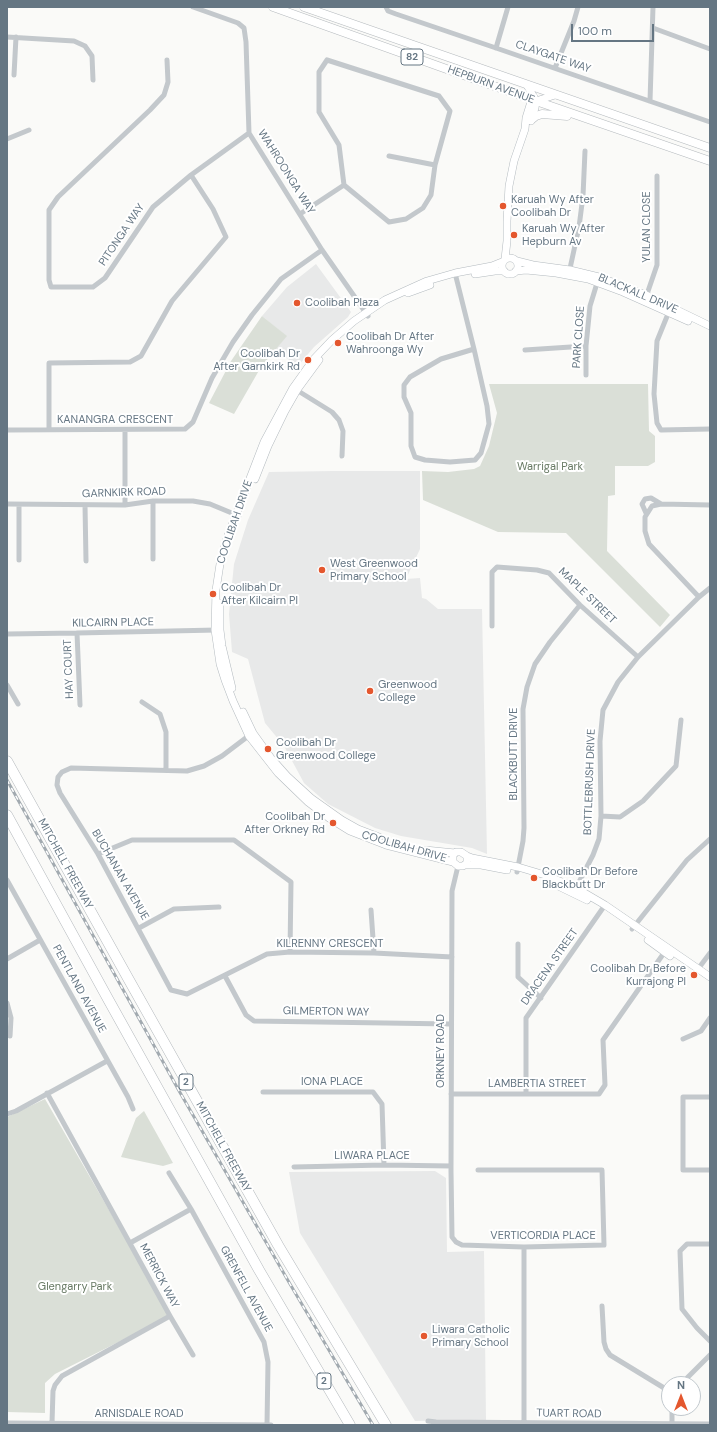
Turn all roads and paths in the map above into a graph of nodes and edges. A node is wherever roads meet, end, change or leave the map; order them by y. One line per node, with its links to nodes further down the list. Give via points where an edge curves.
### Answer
1 (194, 7): 26 (street, WAHROONGA WAY, via 238,22 244,28)
2 (273, 7): 19 (main road, HEPBURN AVENUE / 82)
3 (304, 7): 17 (main road, HEPBURN AVENUE / 82)
4 (386, 7): 11 (street, CLAYGATE WAY, via 390,12)
5 (508, 7): 11 (street)
6 (578, 7): 14 (street)
7 (653, 7): 8 (street)
8 (653, 28): 12 (street); 20 (street)
9 (7, 37): 10 (street)
10 (16, 37): 15 (street); 16 (street, via 74,42 85,46 92,56)
11 (496, 48): 14 (street, CLAYGATE WAY)
12 (710, 49)
13 (167, 60): 33 (street, PITONGA WAY, via 168,82 164,95 58,197 49,210 51,287 93,287 105,278 153,207)
14 (555, 68): 20 (street, CLAYGATE WAY)
15 (14, 75)
16 (93, 80)
17 (527, 85): 18 (main road, HEPBURN AVENUE / 82); 19 (main road)
18 (555, 95): 19 (main road); 28 (main road, HEPBURN AVENUE / 82)
19 (536, 101): 21 (main road); 23 (main road, HEPBURN AVENUE / 82); 25 (main road, via 530,105)
20 (650, 101): 22 (street, CLAYGATE WAY)
21 (531, 120): 23 (main road, via 536,116 552,114 564,115 589,124); 25 (main road)
22 (710, 122)
23 (603, 124): 31 (main road, HEPBURN AVENUE / 82)
24 (29, 130): 27 (street)
25 (525, 130): 37 (main road, via 514,161 509,186)
26 (249, 133): 33 (street, PITONGA WAY); 36 (street, WAHROONGA WAY)
27 (7, 139)
28 (710, 148)
29 (585, 151): 43 (street, via 579,227)
30 (389, 156): 32 (street)
31 (710, 161)
32 (435, 165): 35 (street, via 431,195 423,208 406,219 389,222); 35 (street, via 450,111 439,96 327,60 319,72 319,112 339,144)
33 (191, 175): 58 (street, via 213,209 226,237 172,301 141,356 130,362 49,363)
34 (657, 176): 46 (street, YULAN CLOSE, via 658,265)
35 (344, 185): 36 (street)
36 (300, 214): 38 (street, WAHROONGA WAY)
37 (507, 241): 39 (main road); 40 (main road)
38 (322, 250): 48 (street, WAHROONGA WAY); 59 (street, KANANGRA CRESCENT, via 281,279 252,314 212,378 193,422 185,429)
39 (504, 260): 40 (main road); 41 (main road); 44 (main road, COOLIBAH DRIVE, via 492,266)
40 (515, 260): 42 (main road, via 518,267); 43 (main road, BLACKALL DRIVE)
41 (504, 271): 42 (main road, via 509,274); 44 (main road, COOLIBAH DRIVE)
42 (516, 271): 43 (main road, BLACKALL DRIVE)
43 (569, 273): 45 (main road, BLACKALL DRIVE)
44 (456, 275): 48 (main road, COOLIBAH DRIVE, via 414,291); 52 (street)
45 (598, 280): 46 (main road, BLACKALL DRIVE); 51 (street, PARK CLOSE, via 590,306)
46 (645, 298): 47 (main road, BLACKALL DRIVE)
47 (669, 310): 49 (main road, BLACKALL DRIVE); 50 (main road, BLACKALL DRIVE); 56 (street, via 657,341 654,394 657,423 661,430)
48 (367, 314): 55 (main road, COOLIBAH DRIVE, via 329,349)
49 (710, 326)
50 (710, 331)
51 (586, 346): 53 (street); 54 (street, PARK CLOSE)
52 (474, 349): 52 (street, via 441,359 410,377 404,385 404,397 411,413 411,446 415,457 450,462 475,460 481,453 489,424)
53 (525, 350)
54 (586, 375)
55 (295, 389): 60 (street, via 332,412 339,420 343,431); 69 (main road, COOLIBAH DRIVE)
56 (710, 429)
57 (7, 430): 58 (street, KANANGRA CRESCENT)
58 (49, 430): 59 (street, KANANGRA CRESCENT)
59 (125, 430): 67 (street)
60 (342, 456)
61 (153, 501): 67 (street, GARNKIRK ROAD); 69 (street, GARNKIRK ROAD, via 202,502); 70 (street)
62 (7, 504): 65 (street, GARNKIRK ROAD)
63 (661, 504): 64 (street); 68 (street, via 652,506); 68 (street, via 651,498 645,498 642,504)
64 (710, 504)
65 (19, 505): 66 (street, GARNKIRK ROAD); 71 (street)
66 (85, 505): 67 (street, GARNKIRK ROAD); 72 (street)
67 (125, 505)
68 (646, 514): 74 (street, via 645,531 649,544)
69 (237, 516): 77 (main road, COOLIBAH DRIVE, via 223,569)
70 (153, 559)
71 (19, 560)
72 (86, 562)
73 (710, 588): 74 (street, BOTTLEBRUSH DRIVE)
74 (699, 597): 80 (street, BOTTLEBRUSH DRIVE)
75 (580, 605): 76 (street, MAPLE STREET, via 549,573 497,567 492,572); 80 (street, MAPLE STREET); 96 (street, BLACKBUTT DRIVE, via 535,664 527,687 523,708 524,828)
76 (492, 626)
77 (217, 630): 78 (street, KILCAIRN PLACE); 86 (main road, COOLIBAH DRIVE, via 231,685)
78 (77, 633): 79 (street, KILCAIRN PLACE); 84 (street, HAY COURT)
79 (7, 634)
80 (638, 658): 90 (street, BOTTLEBRUSH DRIVE, via 618,682 603,710 600,741)
81 (7, 685): 83 (street)
82 (142, 702): 88 (street, via 160,714 166,732)
83 (18, 704)
84 (80, 705)
85 (681, 720): 90 (street, via 676,766 643,801 620,817)
86 (251, 734): 88 (street, via 204,766 187,771); 92 (main road, COOLIBAH DRIVE, via 287,776 311,798 342,820 388,840 423,850); 95 (main road, COOLIBAH DRIVE, via 273,768 308,802 339,824 386,845)
87 (7, 761): 149 (highway, MITCHELL FREEWAY / 2, via 274,1238)
88 (166, 770): 93 (street, BUCHANAN AVENUE, via 71,768 62,772 57,784 60,793)
89 (7, 815): 153 (highway, 2, via 255,1263)
90 (602, 816): 98 (street, BOTTLEBRUSH DRIVE, via 597,846)
91 (710, 839): 103 (street, via 686,860)
92 (455, 853): 94 (main road, via 462,852); 95 (main road, via 453,857)
93 (98, 854): 102 (street, BUCHANAN AVENUE); 107 (street, via 132,840 234,840 291,882)
94 (467, 856): 95 (main road, via 468,860); 96 (main road, COOLIBAH DRIVE)
95 (459, 864): 96 (main road, COOLIBAH DRIVE); 110 (street, ORKNEY ROAD, via 452,891)
96 (517, 869): 98 (main road, COOLIBAH DRIVE, via 545,875)
97 (7, 880): 104 (street, PENTLAND AVENUE)
98 (574, 890): 100 (main road, COOLIBAH DRIVE)
99 (219, 907): 102 (street, via 174,909)
100 (603, 907): 103 (main road, COOLIBAH DRIVE); 117 (street, DRACENA STREET)
101 (371, 910): 108 (street)
102 (139, 928): 116 (street, BUCHANAN AVENUE)
103 (634, 928): 106 (main road, COOLIBAH DRIVE)
104 (40, 940): 111 (street); 123 (street, PENTLAND AVENUE)
105 (518, 944): 117 (street, via 518,977)
106 (666, 950): 112 (main road, COOLIBAH DRIVE); 127 (street, LAMBERTIA STREET, via 603,1040 605,1085 599,1094)
107 (290, 952): 108 (street, KILRENNY CRESCENT); 113 (street, KILRENNY CRESCENT, via 266,954)
108 (374, 953): 110 (street, KILRENNY CRESCENT)
109 (710, 953): 112 (street)
110 (452, 957): 120 (street, ORKNEY ROAD)
111 (7, 959)
112 (697, 971): 114 (main road, COOLIBAH DRIVE); 115 (main road, COOLIBAH DRIVE)
113 (224, 976): 116 (street, KILRENNY CRESCENT, via 187,994); 120 (street, GILMERTON WAY, via 246,1015 254,1021)
114 (710, 977)
115 (710, 983)
116 (171, 990)
117 (541, 998): 127 (street, DRACENA STREET, via 526,1018)
118 (7, 1004): 121 (street, via 10,1010)
119 (710, 1018): 122 (street, via 701,1030)
120 (452, 1024): 126 (street, ORKNEY ROAD)
121 (10, 1036)
122 (683, 1038)
123 (107, 1061): 125 (street); 129 (street, PENTLAND AVENUE)
124 (263, 1092): 131 (street, IONA PLACE, via 373,1092 382,1104)
125 (47, 1093): 130 (street); 139 (street, MERRICK WAY)
126 (451, 1094): 127 (street, LAMBERTIA STREET); 132 (street, ORKNEY ROAD)
127 (526, 1094)
128 (710, 1098): 135 (street, via 683,1098 683,1170)
129 (133, 1109)
130 (7, 1114)
131 (384, 1165): 132 (street, LIWARA PLACE); 133 (street, LIWARA PLACE)
132 (451, 1166): 138 (street, ORKNEY ROAD)
133 (294, 1167)
134 (478, 1170): 141 (street, VERTICORDIA PLACE, via 602,1170 604,1245)
135 (710, 1170)
136 (169, 1173): 137 (street, GRENFELL AVENUE)
137 (190, 1209): 139 (street); 159 (street, GRENFELL AVENUE, via 264,1342 268,1362)
138 (452, 1237): 141 (street, VERTICORDIA PLACE, via 462,1245)
139 (130, 1243): 143 (street, MERRICK WAY)
140 (710, 1244): 144 (street, via 687,1244 680,1251 682,1309)
141 (524, 1247): 154 (street)
142 (602, 1306): 148 (street, via 604,1342 610,1356)
143 (170, 1316): 145 (street); 152 (street, MERRICK WAY, via 62,1376 53,1391)
144 (710, 1341)
145 (193, 1355)
146 (710, 1355): 147 (street)
147 (689, 1376)
148 (661, 1386)
149 (372, 1401): 161 (highway, MITCHELL FREEWAY / 2); 162 (highway)
150 (428, 1421): 154 (street, TUART ROAD)
151 (7, 1423): 152 (street, ARNISDALE ROAD)
152 (52, 1423): 155 (street, ARNISDALE ROAD)
153 (348, 1423)
154 (524, 1423): 156 (street, TUART ROAD)
155 (95, 1424): 159 (street, ARNISDALE ROAD)
156 (594, 1424): 163 (street, TUART ROAD)
157 (672, 1424): 158 (street, TUART ROAD); 163 (street, TUART ROAD)
158 (710, 1424)
159 (267, 1425): 160 (street, ARNISDALE ROAD)
160 (271, 1425)
161 (386, 1425)
162 (389, 1425)
163 (600, 1425)

